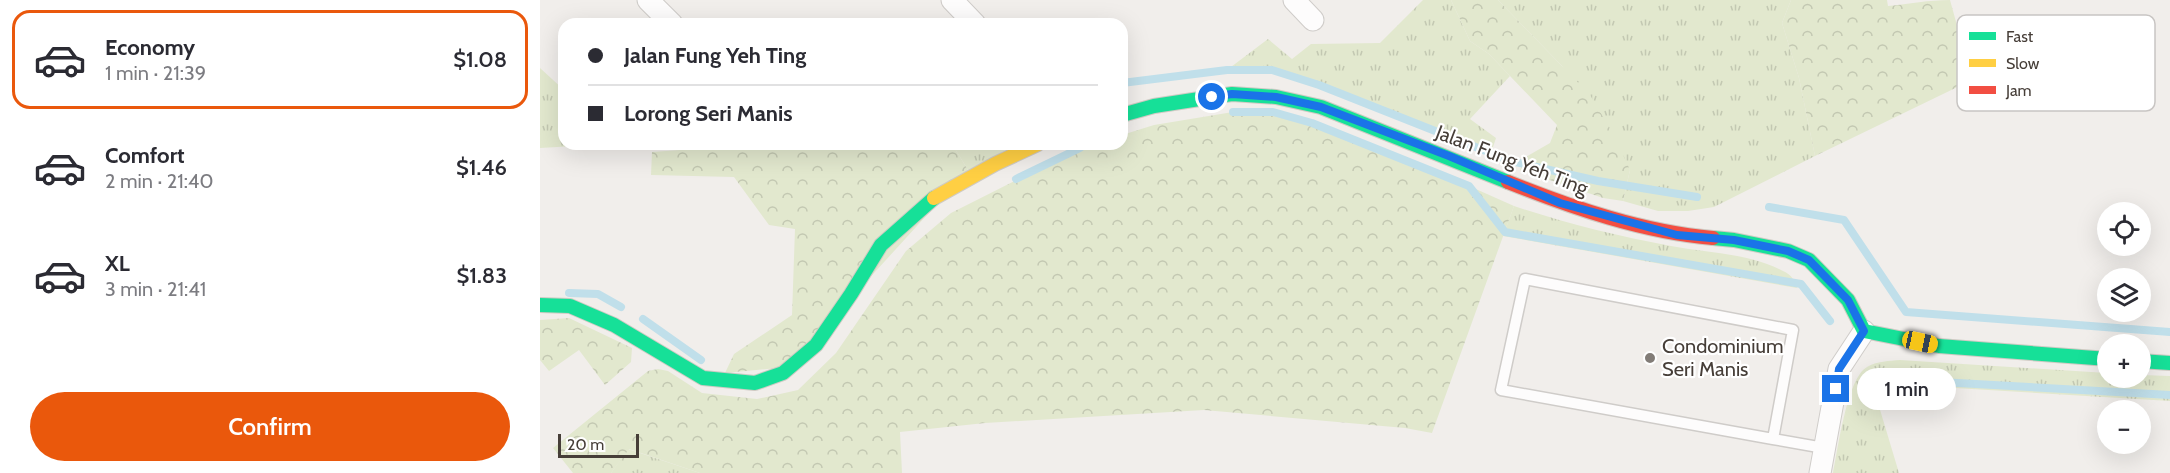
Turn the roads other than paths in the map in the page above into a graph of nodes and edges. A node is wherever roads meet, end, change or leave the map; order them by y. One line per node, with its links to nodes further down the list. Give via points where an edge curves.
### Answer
1 (648, 0): 4 (street)
2 (952, 0): 5 (street)
3 (1294, 0): 6 (street)
4 (666, 18)
5 (969, 18)
6 (1312, 20)
7 (1128, 113): 10 (street, Jalan Fung Yeh Ting, via 1232,94 1276,97 1321,107 1560,203 1677,235 1734,240 1788,251 1809,260 1848,300)
8 (1025, 150): 9 (street, via 933,199 881,245 816,345 783,373 755,383 703,378 614,325 570,306)
9 (540, 305)
10 (1864, 331): 11 (street, via 1939,346); 15 (street, via 1839,369)
11 (2097, 358)
12 (2151, 362): 13 (street)
13 (2170, 363)
14 (1773, 439): 14 (lane, via 1501,390 1525,279 1793,330); 15 (lane)
15 (1824, 448): 16 (street)
16 (1820, 473)

